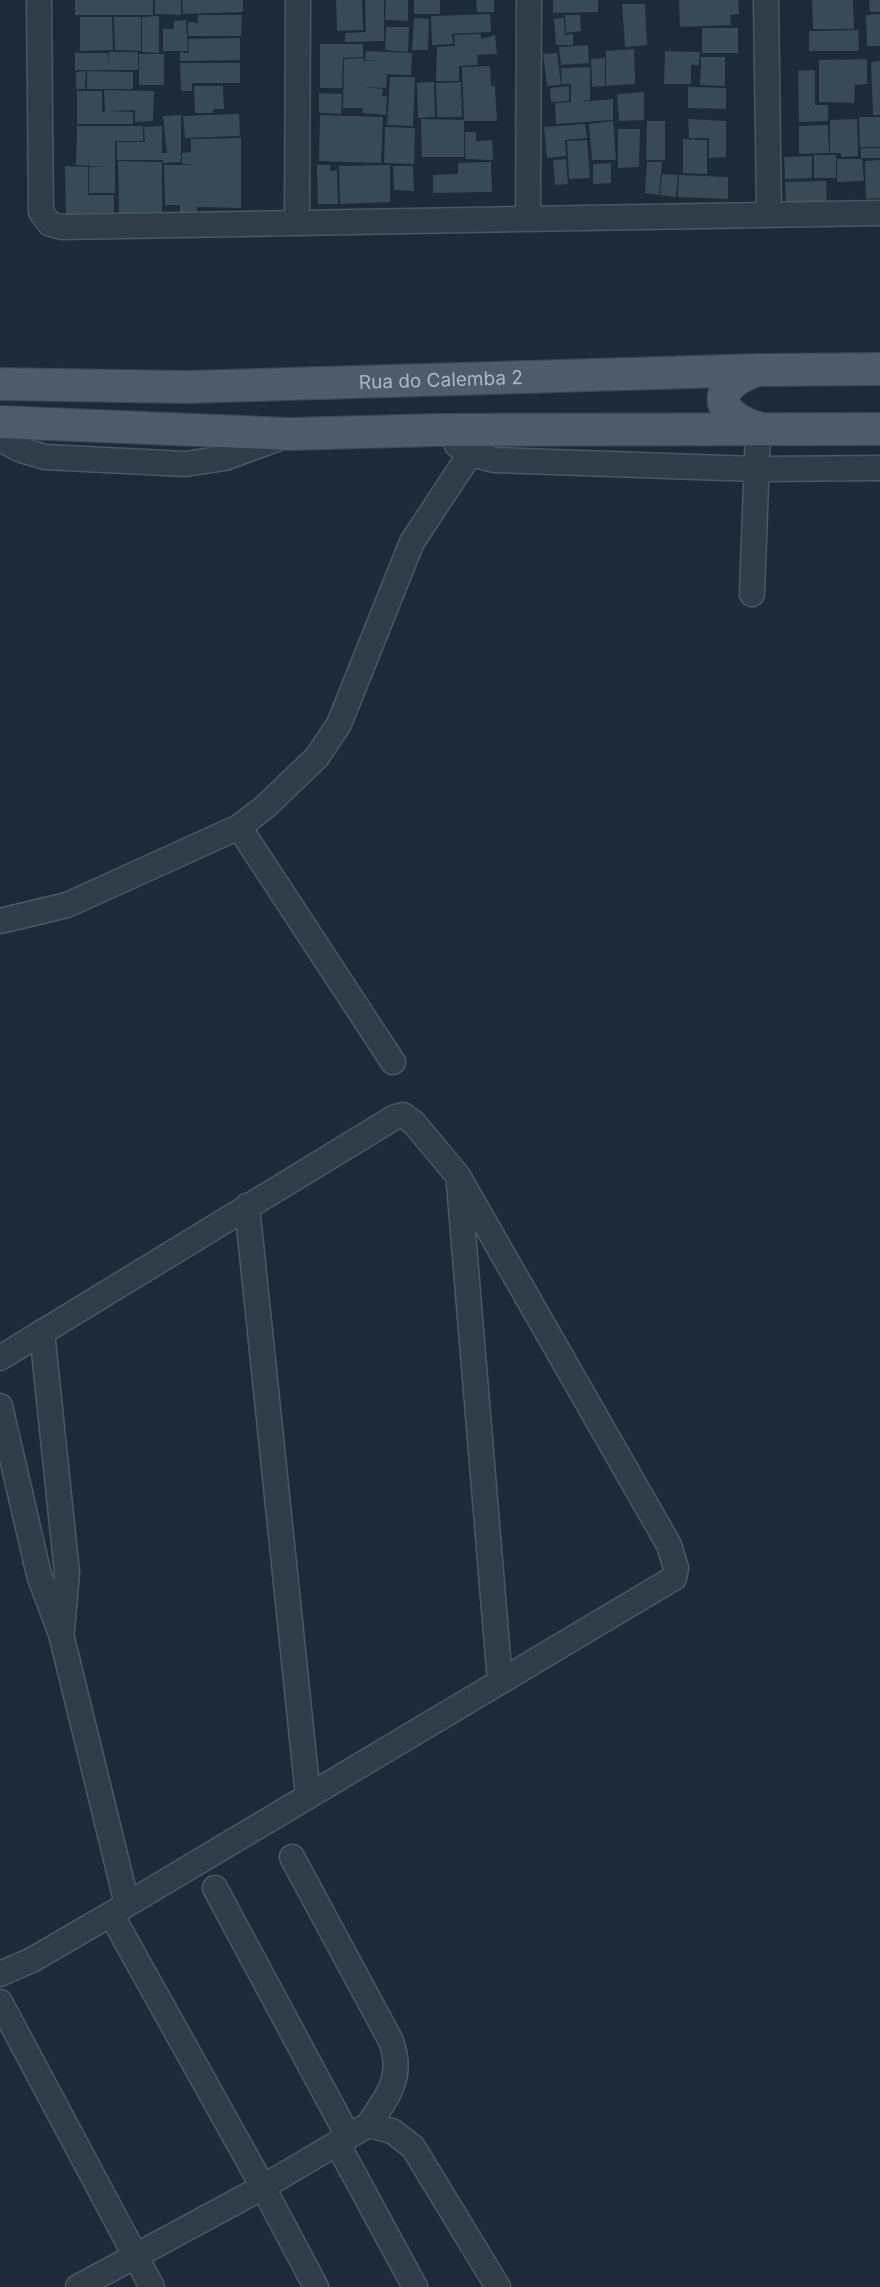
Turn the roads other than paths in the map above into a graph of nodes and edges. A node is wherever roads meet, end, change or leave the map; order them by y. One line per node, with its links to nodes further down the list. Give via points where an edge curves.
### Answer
1 (39, 0): 8 (street, via 41,212 50,224)
2 (298, 0): 8 (street)
3 (529, 0): 7 (street)
4 (766, 0): 6 (street)
5 (880, 213): 6 (street)
6 (769, 215): 7 (street)
7 (528, 219): 8 (street)
8 (297, 223)
9 (877, 368): 10 (main road, Rua do Calemba 2)
10 (759, 369): 11 (main road, Rua do Calemba 2, via 201,386); 13 (main road, via 734,380 723,400 736,419)
11 (0, 384)
12 (0, 422): 16 (main road)
13 (758, 428): 14 (main road); 15 (main road); 20 (street)
14 (880, 429)
15 (437, 430): 16 (main road); 18 (street)
16 (290, 433): 17 (street, via 225,458 185,464 45,457)
17 (0, 439)
18 (470, 454): 20 (street, via 495,460); 22 (street, via 412,542 327,745)
19 (880, 468): 20 (street)
20 (756, 469): 21 (street)
21 (752, 594)
22 (239, 827): 23 (street, via 67,905); 24 (street)
23 (0, 920)
24 (393, 1062)
25 (458, 1176): 26 (street, via 403,1115); 31 (street); 31 (street, via 669,1545 676,1568 674,1578)
26 (247, 1206): 27 (street); 32 (street)
27 (42, 1332): 28 (street); 30 (street, via 67,1573)
28 (0, 1358)
29 (0, 1406): 30 (street, via 39,1575)
30 (61, 1634): 35 (street)
31 (500, 1682): 32 (street)
32 (308, 1796): 35 (street)
33 (292, 1857): 38 (street, via 396,2054 394,2083)
34 (215, 1888): 38 (street)
35 (119, 1909): 36 (street); 39 (street)
36 (0, 1974)
37 (0, 2002): 40 (street)
38 (351, 2135): 39 (street); 44 (street); 45 (street, via 392,2131 413,2147)
39 (263, 2187): 40 (street); 43 (street)
40 (135, 2256): 41 (street); 42 (street)
41 (78, 2287)
42 (152, 2287)
43 (316, 2287)
44 (415, 2287)
45 (498, 2287)

